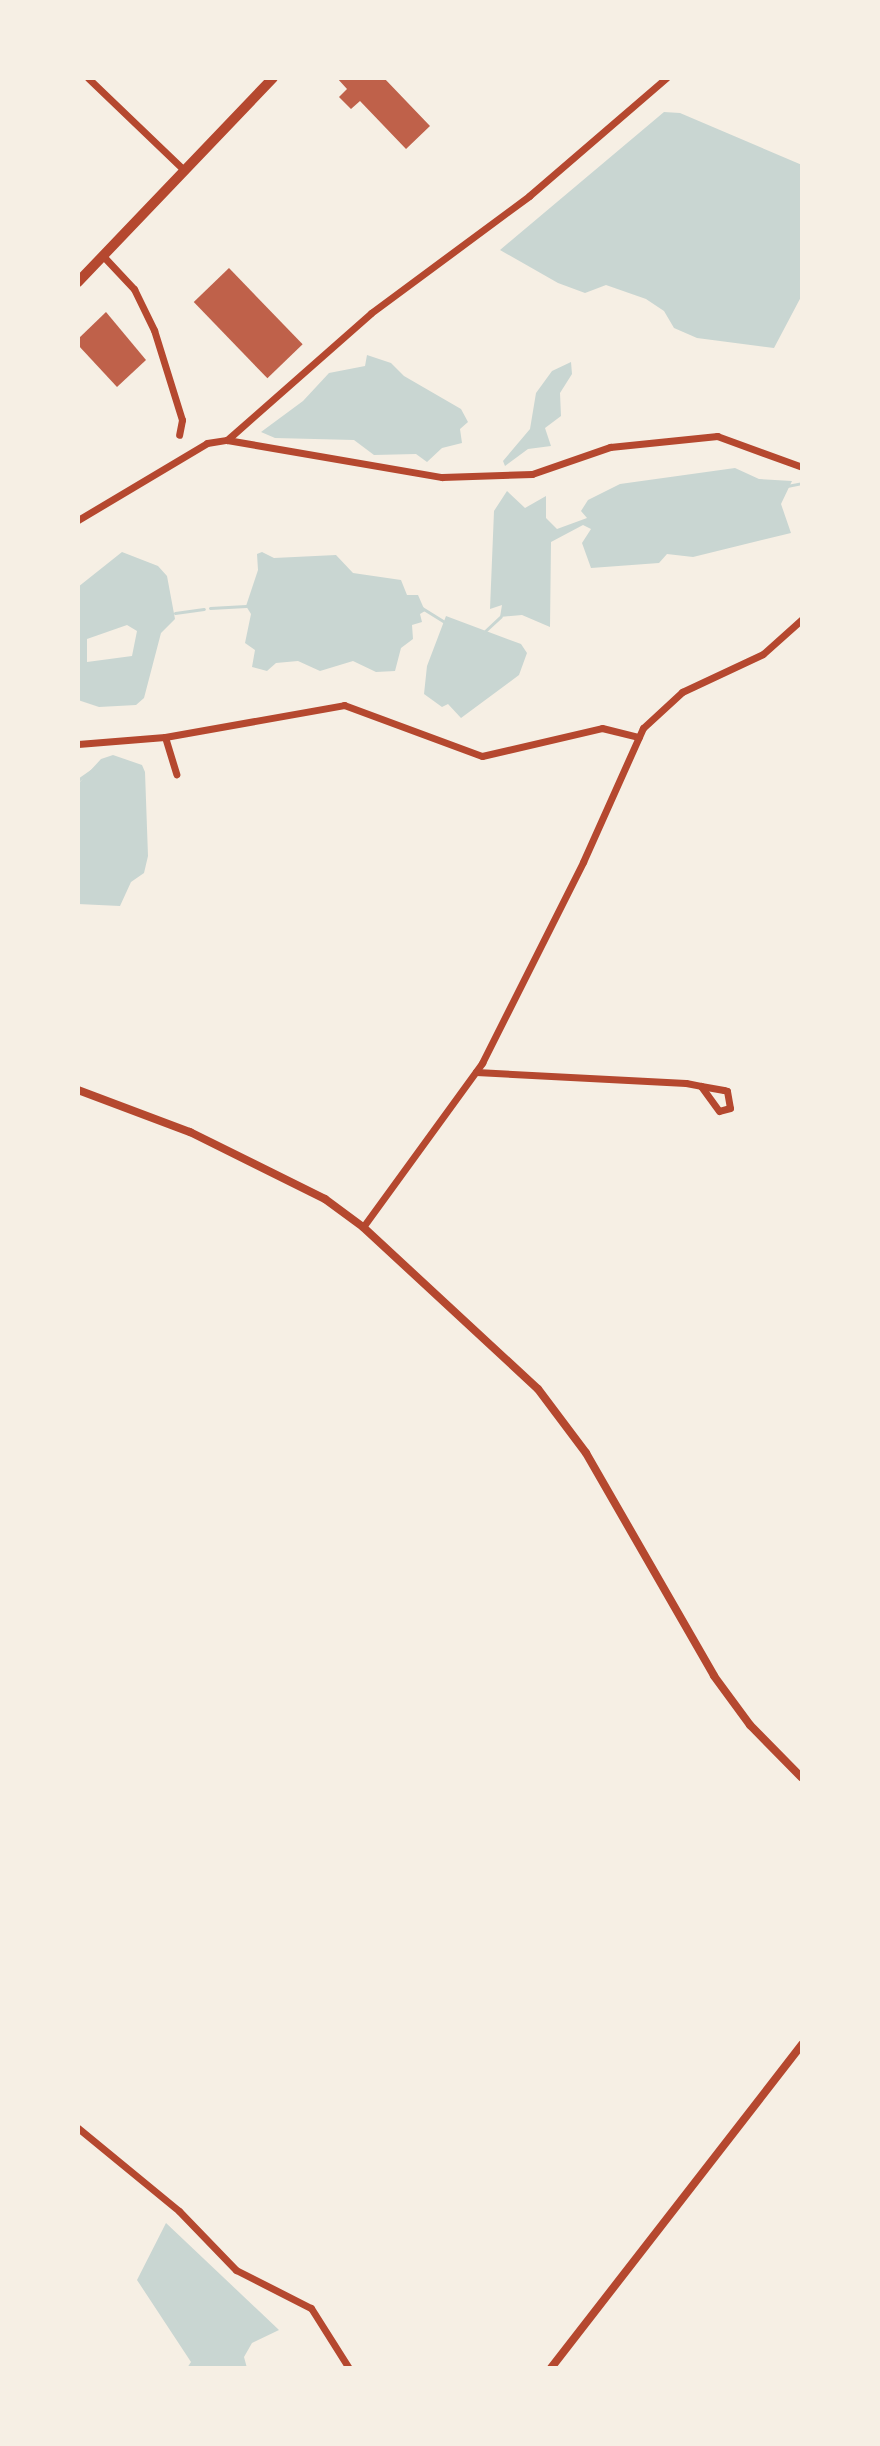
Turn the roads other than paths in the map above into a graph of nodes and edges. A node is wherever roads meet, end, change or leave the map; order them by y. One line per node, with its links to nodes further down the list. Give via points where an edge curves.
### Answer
1 (88, 78): 4 (street)
2 (273, 78): 4 (main road)
3 (666, 78): 8 (street, via 529,196 371,313)
4 (185, 171): 5 (main road)
5 (104, 257): 6 (main road); 7 (street, via 134,289 154,330 182,420)
6 (78, 282)
7 (179, 435)
8 (227, 440): 9 (street, via 442,477 532,474 610,447 717,436); 10 (street, via 198,449)
9 (802, 467)
10 (78, 520)
11 (802, 619): 13 (street, via 763,654 682,692)
12 (165, 737): 13 (street, via 344,705 482,756 602,728); 14 (street); 15 (street)
13 (639, 737): 17 (street, via 527,977)
14 (78, 744)
15 (176, 774)
16 (650, 1068): 18 (street)
17 (476, 1072): 18 (street); 21 (street)
18 (649, 1078): 19 (street)
19 (701, 1086): 19 (street, via 727,1091 730,1108 719,1111)
20 (78, 1090): 21 (street, via 274,1171)
21 (363, 1227): 22 (street, via 538,1389 586,1453 714,1676 750,1725)
22 (802, 1778)
23 (802, 2044): 26 (street)
24 (78, 2128): 25 (street, via 179,2211 236,2270 311,2308)
25 (349, 2368)
26 (551, 2368)

